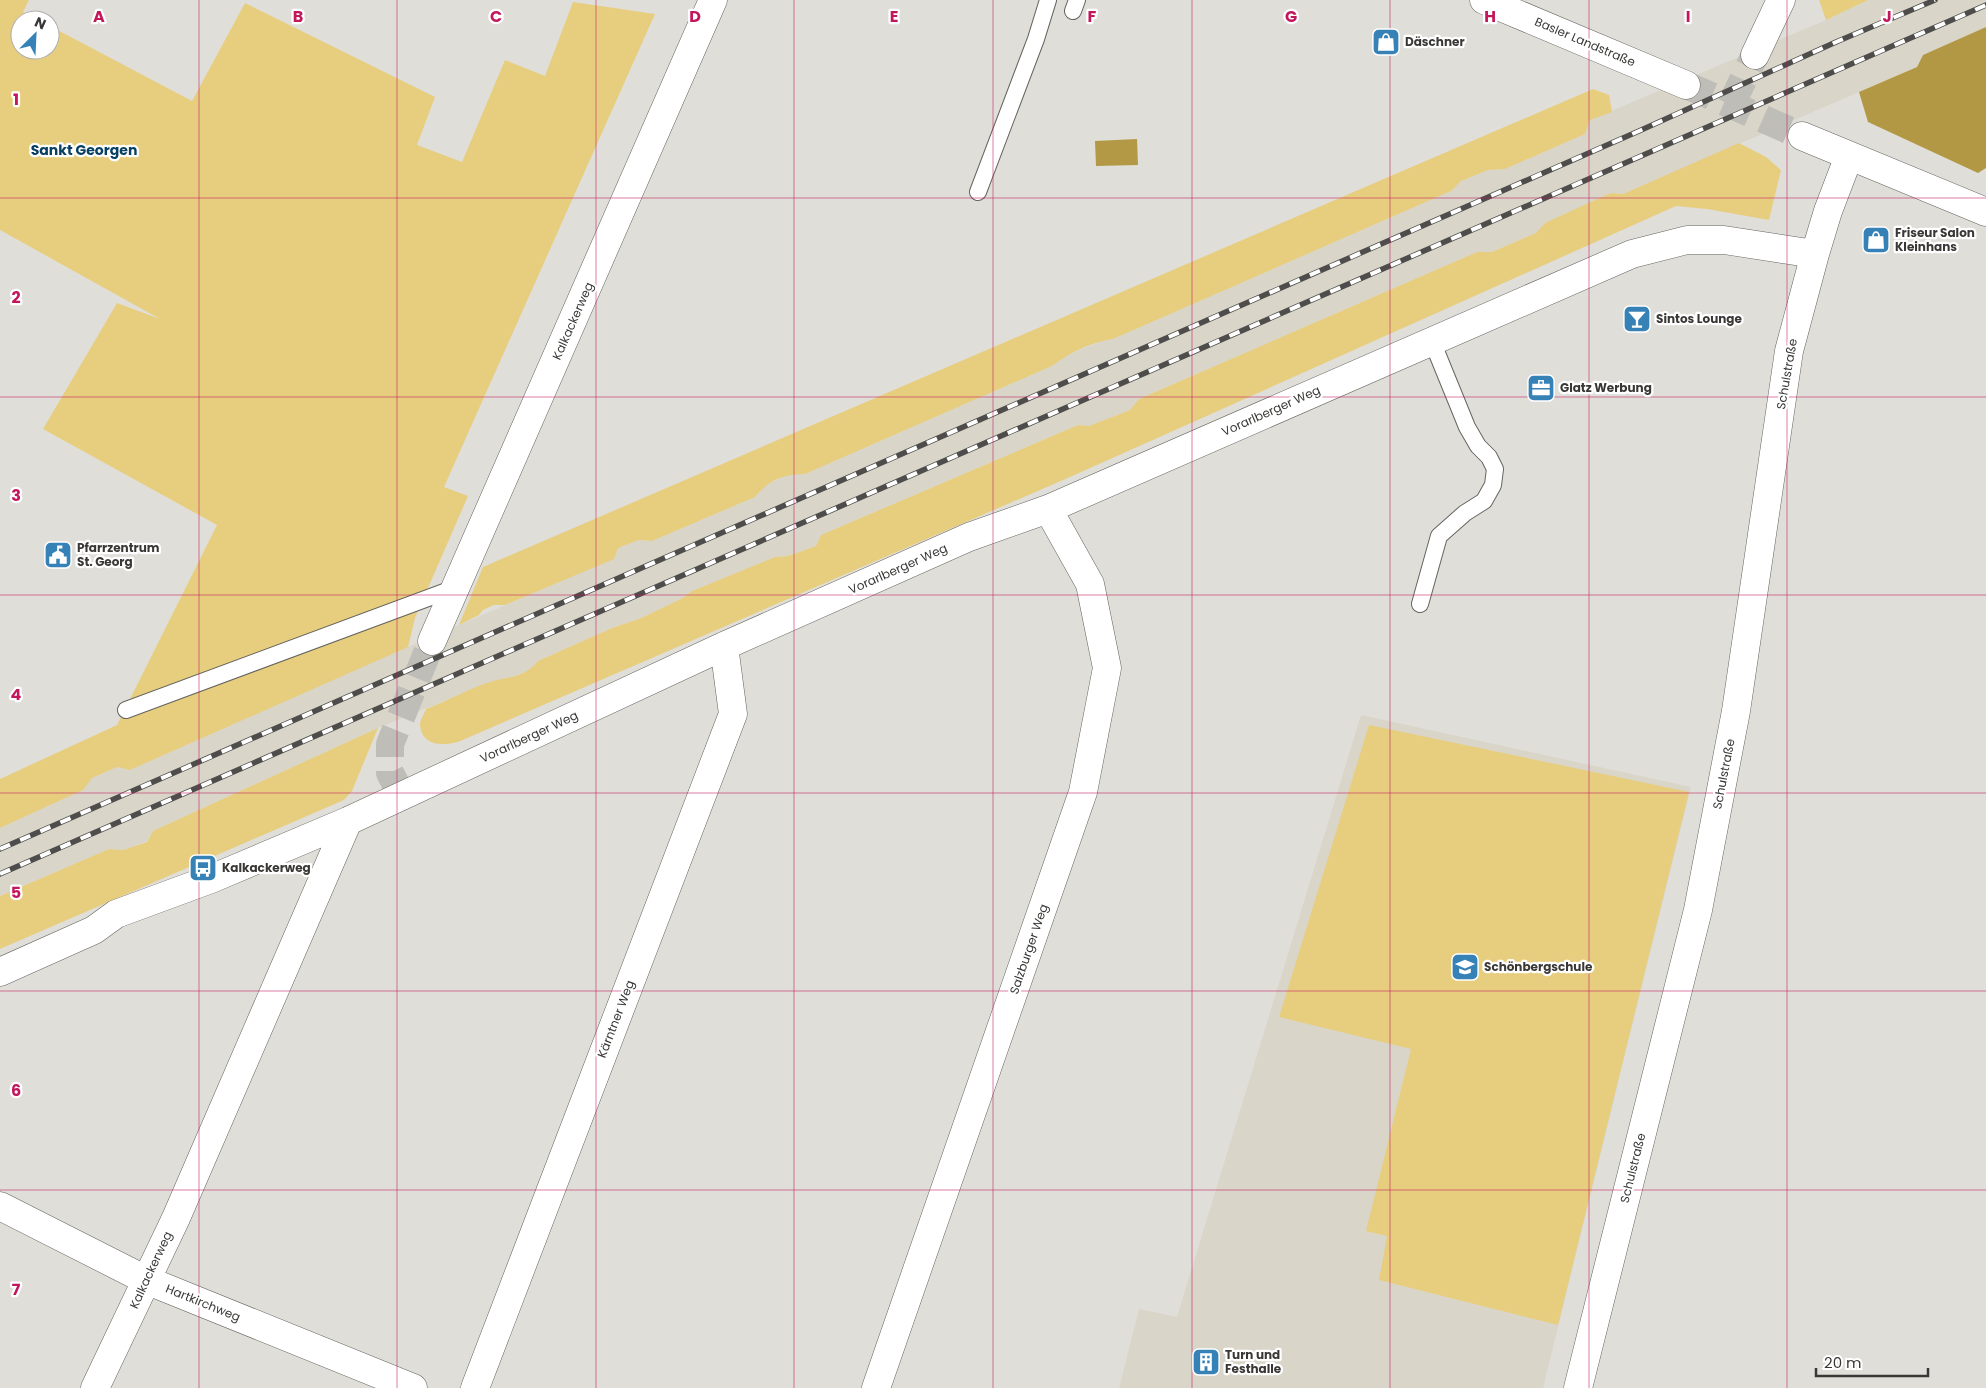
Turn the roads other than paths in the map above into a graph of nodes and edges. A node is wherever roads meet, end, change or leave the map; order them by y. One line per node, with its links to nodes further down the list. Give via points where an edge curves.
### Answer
1 (713, 0): 14 (street, Kalkackerweg)
2 (1048, 0): 9 (lane)
3 (1484, 0): 6 (street, Basler Landstraße)
4 (1781, 0): 5 (street)
5 (1755, 56)
6 (1686, 85)
7 (1802, 136): 8 (street)
8 (1848, 156): 10 (street); 11 (street, Schulstraße)
9 (978, 192)
10 (1986, 212)
11 (1815, 254): 12 (street, Vorarlberger Weg, via 1724,240 1686,240 1632,254); 27 (street, Schulstraße, via 1789,351 1736,711 1698,910)
12 (1432, 341): 13 (street, Vorarlberger Weg); 15 (lane, via 1467,427 1495,469 1493,485 1484,501 1439,536)
13 (1048, 509): 17 (street, Vorarlberger Weg, via 969,537); 26 (street, Salzburger Weg, via 1090,584 1107,668 1085,782)
14 (455, 588): 16 (street, Kalkackerweg); 18 (lane)
15 (1420, 604)
16 (432, 641)
17 (724, 646): 19 (street, Vorarlberger Weg); 25 (street, Kärntner Weg, via 733,714)
18 (126, 710)
19 (348, 821): 20 (street, Vorarlberger Weg, via 116,914 94,930); 22 (street, Kalkackerweg, via 180,1209)
20 (0, 972)
21 (0, 1206): 22 (street, Hartkirchweg)
22 (146, 1280): 23 (street, Kalkackerweg); 24 (street, Hartkirchweg)
23 (94, 1388)
24 (412, 1388)
25 (475, 1388)
26 (876, 1388)
27 (1578, 1388)

